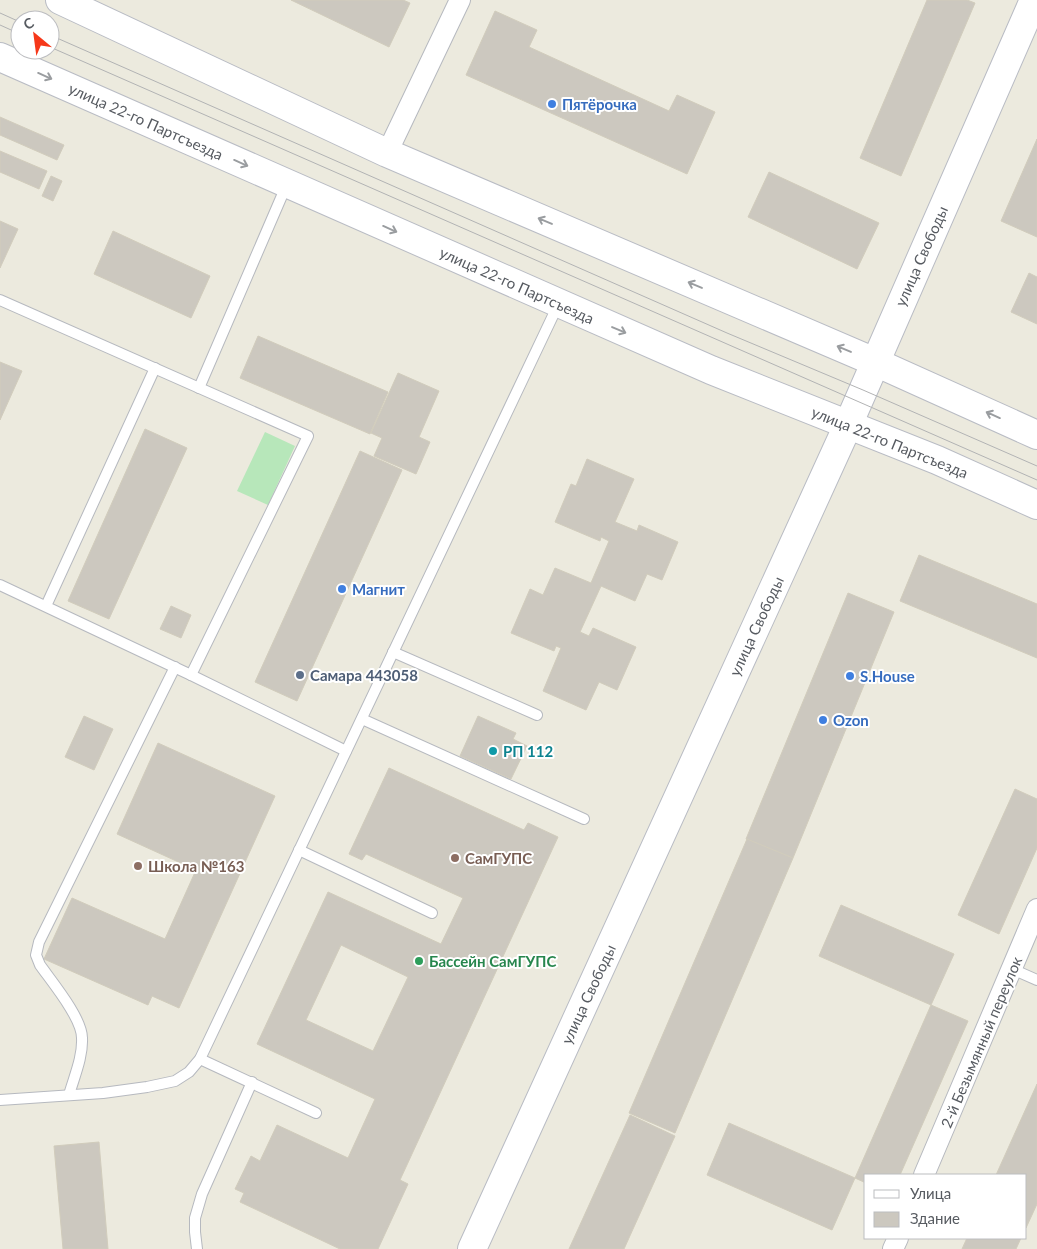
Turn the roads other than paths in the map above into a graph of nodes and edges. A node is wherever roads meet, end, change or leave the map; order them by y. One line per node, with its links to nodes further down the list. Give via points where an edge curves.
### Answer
1 (60, 0): 5 (main road)
2 (460, 0): 5 (street)
3 (1034, 0): 9 (main road, улица Свободы)
4 (0, 57): 6 (main road, улица 22-го Партсъезда, one-way to 6)
5 (387, 153): 9 (main road, one-way to 5)
6 (287, 184): 8 (main road, улица 22-го Партсъезда, one-way to 8); 11 (lane)
7 (0, 300): 10 (lane)
8 (558, 304): 12 (main road, улица 22-го Партсъезда, one-way to 12); 17 (lane)
9 (875, 362): 12 (main road, улица Свободы); 13 (main road, one-way to 9)
10 (156, 368): 11 (lane); 16 (lane)
11 (199, 388): 19 (lane, via 308,436)
12 (848, 425): 14 (main road, улица 22-го Партсъезда); 36 (main road, улица Свободы)
13 (1037, 435)
14 (1037, 505)
15 (0, 585): 16 (lane)
16 (46, 606): 18 (lane)
17 (394, 652): 20 (lane); 21 (lane)
18 (175, 667): 19 (lane); 31 (lane, via 39,942 36,955 40,965 78,1021 82,1036 82,1050)
19 (191, 674): 22 (lane)
20 (537, 715)
21 (362, 719): 22 (lane); 23 (lane)
22 (346, 751): 24 (lane)
23 (584, 819)
24 (299, 850): 26 (lane); 29 (lane)
25 (1037, 909): 27 (street, 2-й Безымянный переулок)
26 (432, 913)
27 (1012, 969): 28 (lane); 34 (street, 2-й Безымянный переулок)
28 (1037, 980)
29 (200, 1059): 30 (lane); 31 (lane, via 189,1072 174,1080 103,1094)
30 (252, 1082): 33 (lane); 35 (lane, via 202,1194 195,1218)
31 (69, 1095): 32 (lane)
32 (0, 1100)
33 (316, 1113)
34 (924, 1174)
35 (197, 1249)
36 (472, 1249)

